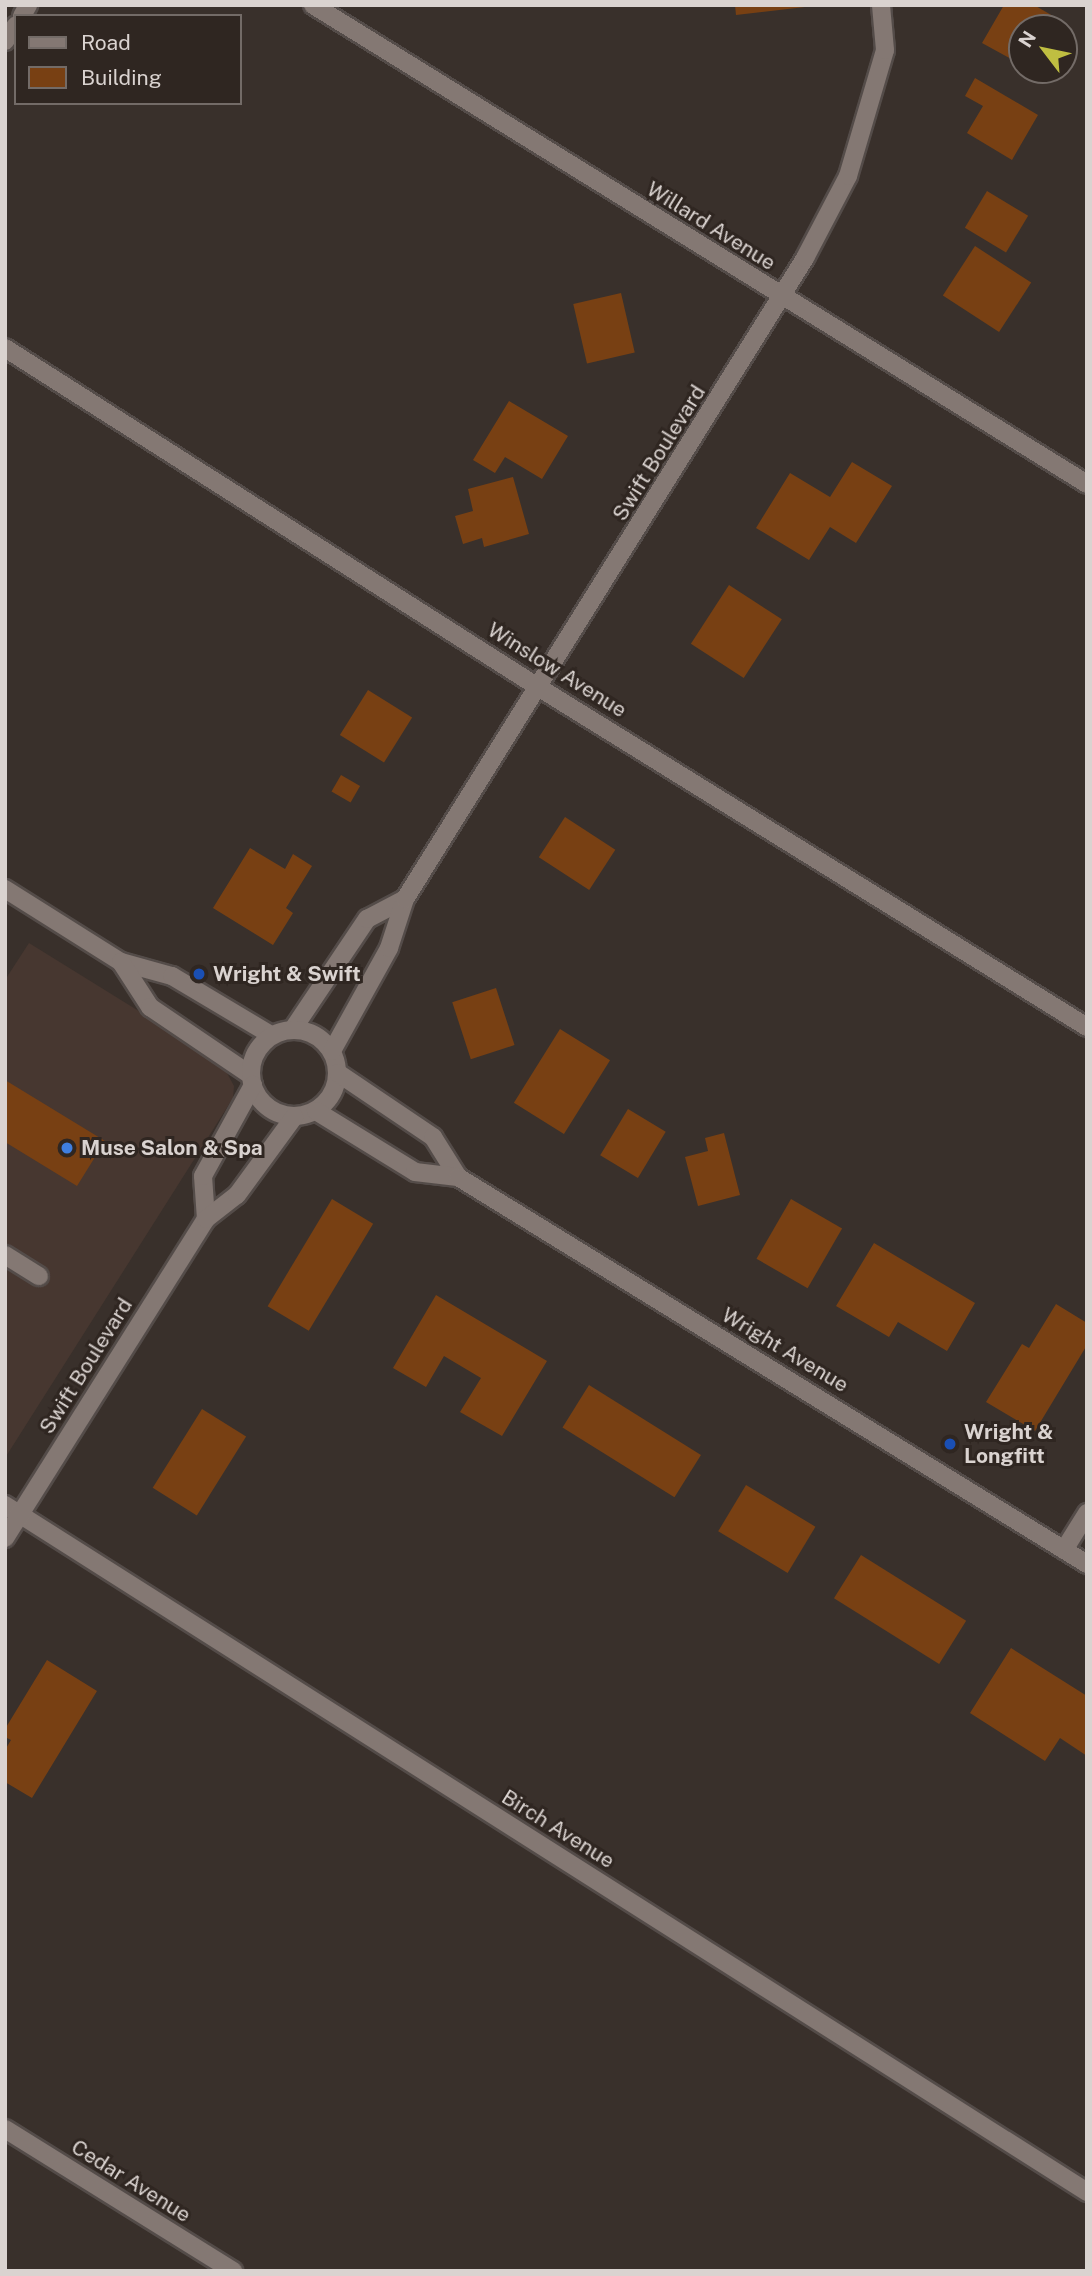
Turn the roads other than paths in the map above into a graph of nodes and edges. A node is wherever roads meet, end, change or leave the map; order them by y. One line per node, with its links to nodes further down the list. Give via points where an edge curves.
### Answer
1 (313, 5): 3 (street, Willard Avenue)
2 (881, 5): 3 (street, Swift Boulevard, via 885,50 848,176)
3 (783, 298): 5 (street, Willard Avenue); 6 (street, Swift Boulevard)
4 (5, 348): 6 (street, Winslow Avenue)
5 (1087, 484)
6 (538, 687): 8 (street, Swift Boulevard); 10 (street, Winslow Avenue)
7 (5, 889): 9 (street)
8 (405, 899): 11 (street, via 367,919); 13 (street, Swift Boulevard, via 389,948)
9 (121, 962): 12 (street, via 172,976); 15 (street, via 150,1007)
10 (1087, 1027)
11 (293, 1029): 12 (street); 13 (street, via 315,1035)
12 (271, 1035): 15 (street, via 255,1052)
13 (332, 1051): 14 (street)
14 (338, 1073): 16 (street, via 332,1095); 18 (street, Wright Avenue, via 433,1137)
15 (251, 1079): 17 (street, via 256,1096 272,1112); 19 (street, via 203,1176)
16 (316, 1111): 17 (street); 18 (street, Wright Avenue, via 415,1172)
17 (294, 1117): 19 (street, Swift Boulevard, via 237,1195)
18 (458, 1177): 25 (street, Wright Avenue)
19 (205, 1219): 22 (street, Swift Boulevard)
20 (5, 1255): 21 (street)
21 (39, 1276)
22 (13, 1510): 24 (street, Swift Boulevard); 28 (street, Birch Avenue)
23 (1087, 1513): 25 (street)
24 (5, 1538)
25 (1064, 1550): 26 (street, Wright Avenue)
26 (1087, 1564)
27 (5, 2129): 29 (street, Cedar Avenue)
28 (1087, 2192)
29 (233, 2271)

